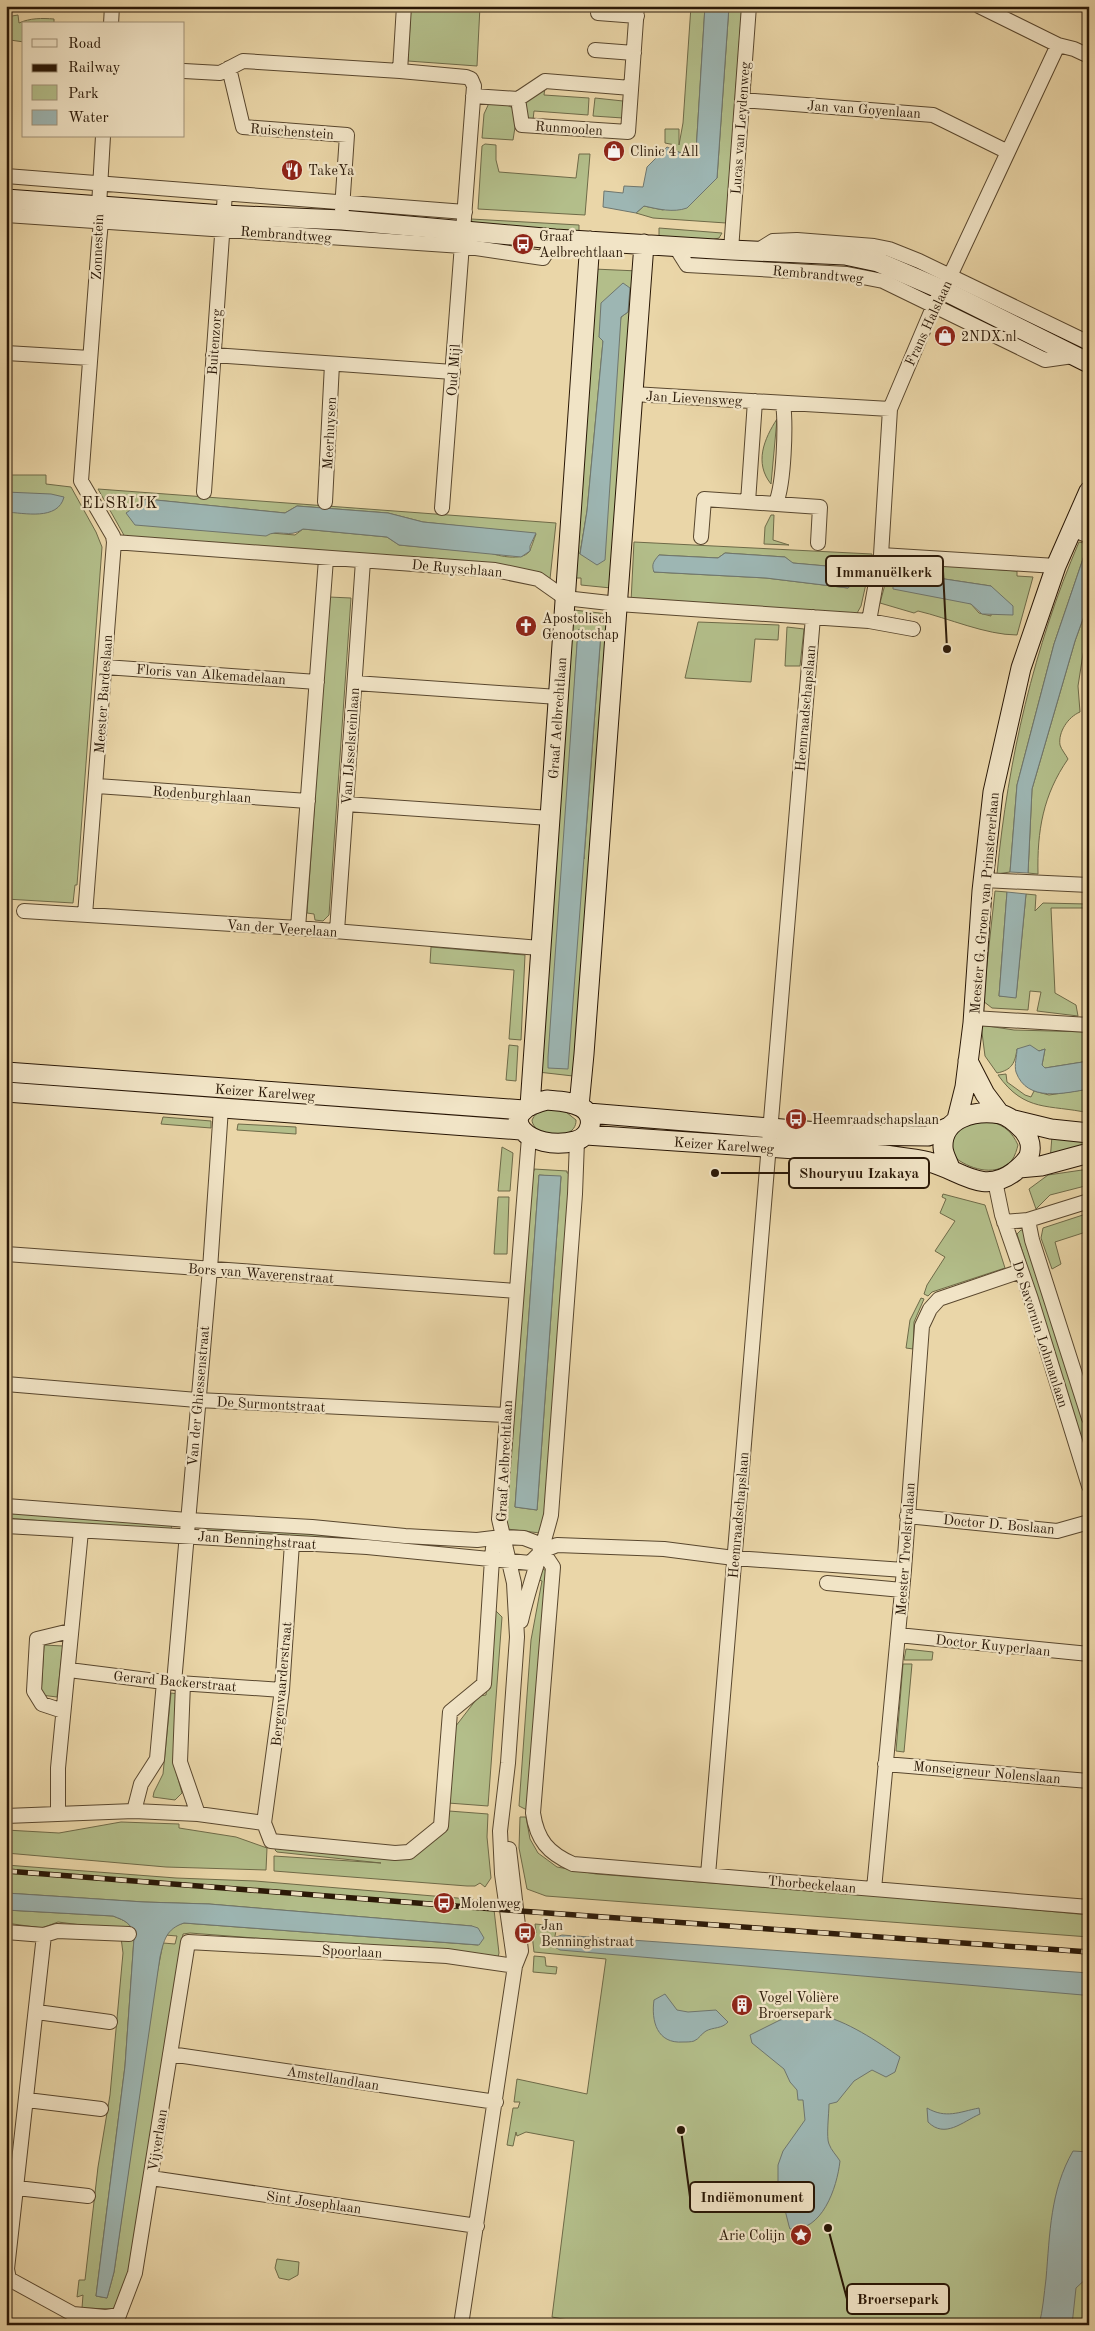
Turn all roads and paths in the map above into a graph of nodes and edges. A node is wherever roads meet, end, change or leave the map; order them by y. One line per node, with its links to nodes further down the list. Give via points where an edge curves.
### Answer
1 (112, 6): 7 (street)
2 (404, 6): 14 (street)
3 (749, 6): 18 (street, Lucas van Leydenweg)
4 (979, 6): 8 (street)
5 (637, 11): 6 (street, Runmoolen); 10 (street, Runmoolen)
6 (598, 13)
7 (111, 22)
8 (1058, 45): 11 (street, via 1074,48); 20 (street, Frans Halslaan)
9 (595, 50): 10 (street)
10 (634, 53): 15 (street, Runmoolen)
11 (1089, 56)
12 (229, 68): 13 (street, via 220,73); 14 (street, via 243,61); 25 (street, Ruischenstein, via 242,127 347,135)
13 (185, 71)
14 (400, 71): 16 (street, via 466,77 473,82)
15 (632, 88): 17 (street, via 545,81); 17 (street, Runmoolen, via 628,132 522,125)
16 (474, 96): 17 (street); 26 (street)
17 (518, 99)
18 (742, 100): 20 (street, Jan van Goyenlaan, via 933,115); 34 (street, Lucas van Leydenweg)
19 (103, 138): 22 (street, Zonnestein)
20 (1008, 152): 35 (street, Frans Halslaan)
21 (6, 176): 22 (street, Rembrandtweg)
22 (100, 182): 23 (street, Rembrandtweg); 27 (street, Zonnestein)
23 (224, 192): 25 (street, Rembrandtweg); 29 (street, Buitenzorg)
24 (6, 200): 27 (street, Rembrandtweg)
25 (342, 211): 26 (street, Rembrandtweg); 29 (street, Rembrandtweg); 30 (street, Rembrandtweg)
26 (465, 212): 30 (street)
27 (100, 214): 28 (street, Rembrandtweg); 29 (street, Rembrandtweg); 39 (street, Zonnestein)
28 (6, 215)
29 (222, 222): 30 (street, Rembrandtweg); 38 (street, Buitenzorg)
30 (463, 239): 31 (street, Rembrandtweg); 42 (street, Oud Mijl)
31 (590, 241): 32 (street, Rembrandtweg); 62 (street, Graaf Aelbrechtlaan)
32 (644, 244): 33 (street, Rembrandtweg); 43 (street)
33 (675, 246): 34 (street, Rembrandtweg); 35 (street, Rembrandtweg, via 687,265 847,274)
34 (731, 250): 35 (street, Rembrandtweg, via 845,255 878,262)
35 (943, 290): 36 (street, Rembrandtweg); 40 (street, Rembrandtweg); 46 (street, Frans Halslaan)
36 (1089, 343)
37 (6, 353): 39 (street)
38 (213, 355): 41 (street); 49 (street, Buitenzorg)
39 (90, 358): 47 (street, Zonnestein)
40 (1081, 360)
41 (332, 364): 42 (street); 50 (street, Meerhuysen)
42 (453, 372): 53 (street, Oud Mijl)
43 (633, 394): 44 (street, Jan Lievensweg); 63 (street)
44 (755, 401): 45 (street, Jan Lievensweg); 51 (street, Jan Lievensweg)
45 (783, 403): 46 (street, Jan Lievensweg); 52 (street, via 782,458)
46 (890, 409): 58 (street, Frans Halslaan)
47 (81, 481): 56 (street, Meester Bardeslaan)
48 (1089, 491): 54 (street, Meester G. Groen van Prinstererlaan)
49 (204, 492)
50 (325, 502)
51 (748, 502): 52 (street); 55 (street, via 704,499)
52 (776, 503): 57 (street, via 820,506)
53 (442, 508)
54 (1081, 532): 61 (street, Meester G. Groen van Prinstererlaan)
55 (701, 537)
56 (114, 542): 59 (street, De Ruyschlaan); 67 (street, Meester Bardeslaan)
57 (818, 543)
58 (881, 555): 61 (street); 65 (street, Frans Halslaan)
59 (326, 559): 60 (street, De Ruyschlaan); 68 (street)
60 (363, 561): 62 (street, De Ruyschlaan, via 495,570 538,579); 69 (street, Van IJsselsteinlaan)
61 (1056, 566): 75 (street, Meester G. Groen van Prinstererlaan, via 1021,668 993,792)
62 (566, 598): 63 (street, De Ruyschlaan); 70 (street, Graaf Aelbrechtlaan)
63 (618, 604): 64 (street, De Ruyschlaan); 89 (street, via 584,1054)
64 (813, 617): 65 (street, De Ruyschlaan); 92 (street, Heemraadschapslaan)
65 (869, 621): 66 (street, De Ruyschlaan)
66 (912, 629)
67 (105, 667): 68 (street, Floris van Alkemadelaan); 71 (street, Meester Bardeslaan)
68 (317, 682): 72 (street)
69 (355, 684): 70 (street); 73 (street, Van IJsselsteinlaan)
70 (558, 697): 74 (street, Graaf Aelbrechtlaan)
71 (97, 786): 72 (street, Rodenburghlaan); 78 (street, Meester Bardeslaan)
72 (308, 801): 79 (street)
73 (346, 804): 74 (street); 80 (street, Van IJsselsteinlaan)
74 (550, 818): 81 (street, Graaf Aelbrechtlaan)
75 (983, 880): 76 (street); 82 (street, Meester G. Groen van Prinstererlaan)
76 (1089, 885)
77 (24, 911): 78 (street, Van der Veerelaan)
78 (85, 915): 79 (street, Van der Veerelaan)
79 (298, 928): 80 (street, Van der Veerelaan)
80 (337, 931): 81 (street, Van der Veerelaan)
81 (540, 948): 88 (street, Graaf Aelbrechtlaan)
82 (973, 1018): 83 (street); 84 (street, Meester G. Groen van Prinstererlaan)
83 (1089, 1025)
84 (968, 1061): 90 (street, via 985,1094); 91 (street, Meester G. Groen van Prinstererlaan, via 965,1087)
85 (6, 1072): 88 (street, Keizer Karelweg)
86 (6, 1092): 87 (street, Keizer Karelweg)
87 (221, 1108): 94 (street, Keizer Karelweg); 105 (street, Van der Ghiessenstraat)
88 (527, 1108): 89 (street, Keizer Karelweg, via 547,1100); 94 (street, Graaf Aelbrechtlaan, via 519,1122)
89 (583, 1110): 92 (street, Keizer Karelweg); 95 (street, via 591,1128)
90 (1007, 1117): 91 (street, via 971,1114); 93 (street, via 1051,1129); 99 (street, via 1028,1136 1031,1146 1028,1158)
91 (953, 1123): 92 (street, Keizer Karelweg, via 928,1136 854,1135); 98 (street, via 944,1137 943,1149)
92 (770, 1128): 96 (street, Heemraadschapslaan)
93 (1089, 1133)
94 (525, 1134): 95 (street, Keizer Karelweg, via 558,1143); 107 (street, Graaf Aelbrechtlaan)
95 (581, 1138): 96 (street, Keizer Karelweg); 122 (street, via 550,1515)
96 (769, 1148): 98 (street, Keizer Karelweg, via 884,1156); 123 (street, Heemraadschapslaan)
97 (1089, 1153): 99 (street, via 1041,1166)
98 (950, 1168): 100 (street, via 967,1178)
99 (1019, 1168): 100 (street)
100 (995, 1181): 103 (street, De Savornin Lohmanlaan)
101 (1089, 1201): 102 (street)
102 (1028, 1220): 103 (street); 111 (street, De Savornin Lohmanlaan)
103 (1004, 1222): 106 (street, De Savornin Lohmanlaan)
104 (6, 1254): 105 (street, Bors van Waverenstraat)
105 (210, 1269): 107 (street, Bors van Waverenstraat); 109 (street, Van der Ghiessenstraat)
106 (1021, 1271): 112 (street, De Savornin Lohmanlaan); 114 (street, Meester Troelstralaan, via 939,1299 922,1326)
107 (516, 1291): 110 (street, Graaf Aelbrechtlaan)
108 (6, 1384): 109 (street, De Surmontstraat)
109 (197, 1400): 110 (street, De Surmontstraat); 115 (street, Van der Ghiessenstraat)
110 (506, 1415): 120 (street, Graaf Aelbrechtlaan, via 499,1519)
111 (1089, 1418)
112 (1089, 1486)
113 (6, 1506): 115 (street, Jan Benninghstraat)
114 (908, 1516): 116 (street, Doctor D. Boslaan, via 1057,1531); 126 (street, Meester Troelstralaan)
115 (188, 1520): 119 (street, Van der Ghiessenstraat); 120 (street, Jan Benninghstraat, via 477,1540)
116 (1089, 1522)
117 (6, 1526): 118 (street, Jan Benninghstraat)
118 (81, 1531): 119 (street, Jan Benninghstraat); 129 (street)
119 (188, 1536): 121 (street, Jan Benninghstraat); 134 (street, Van der Ghiessenstraat)
120 (502, 1537): 122 (street, Jan Benninghstraat, via 524,1538 537,1543); 124 (street, Graaf Aelbrechtlaan, via 493,1548); 125 (street)
121 (292, 1543): 124 (street, Jan Benninghstraat); 135 (street, Bergenvaarderstraat)
122 (542, 1551): 123 (street, Jan Benninghstraat, via 557,1546 664,1549); 125 (street, Jan Benninghstraat, via 530,1563); 131 (street, via 529,1584); 144 (street, Thorbeckelaan, via 554,1568 533,1813 542,1842 550,1852 573,1864)
123 (734, 1558): 126 (street, Jan Benninghstraat); 144 (street, Heemraadschapslaan)
124 (492, 1559): 125 (street, Jan Benninghstraat); 143 (street, Graaf Aelbrechtlaan, via 484,1684 450,1712 441,1826 409,1852 395,1853 271,1841)
125 (508, 1562): 131 (street, via 514,1583)
126 (904, 1570): 128 (street, Meester Troelstralaan)
127 (827, 1583): 128 (street)
128 (902, 1590): 130 (street, Meester Troelstralaan)
129 (70, 1631): 133 (street); 136 (street, via 37,1639 34,1691 42,1704)
130 (898, 1635): 132 (street, Doctor Kuyperlaan); 137 (street, Meester Troelstralaan)
131 (517, 1636): 151 (street, via 500,1831 502,1874)
132 (1089, 1654)
133 (69, 1670): 134 (street, Gerard Backerstraat); 136 (street)
134 (174, 1683): 135 (street, Gerard Backerstraat); 139 (street, Van der Ghiessenstraat, via 158,1759 141,1784); 141 (street, Van der Ghiessenstraat, via 180,1762)
135 (282, 1690): 143 (street, Bergenvaarderstraat)
136 (64, 1711): 140 (street, via 58,1768)
137 (885, 1764): 138 (street, Monseigneur Nolenslaan); 145 (street, Meester Troelstralaan)
138 (1089, 1781)
139 (134, 1811): 140 (street); 141 (street)
140 (58, 1814): 142 (street)
141 (198, 1814): 143 (street)
142 (6, 1816)
143 (264, 1823)
144 (708, 1875): 145 (street, Thorbeckelaan)
145 (874, 1889): 146 (street, Thorbeckelaan)
146 (1089, 1908)
147 (6, 1932): 149 (street)
148 (129, 1934): 149 (street, via 57,1931)
149 (44, 1935): 152 (street)
150 (188, 1942): 151 (street, Spoorlaan, via 447,1956); 154 (street, Vijverlaan)
151 (515, 1966): 156 (street)
152 (37, 2012): 153 (street); 155 (street)
153 (110, 2022)
154 (170, 2054): 156 (street, Amstellandlaan); 158 (street, Vijverlaan)
155 (27, 2100): 157 (street); 159 (street)
156 (496, 2102): 161 (street)
157 (101, 2108)
158 (151, 2178): 161 (street, Sint Josephlaan); 163 (street, Vijverlaan, via 135,2273 118,2314)
159 (17, 2188): 160 (street); 162 (street, via 7,2269 9,2279)
160 (88, 2196)
161 (477, 2226): 164 (street)
162 (72, 2320): 163 (street)
163 (106, 2321)
164 (462, 2325)

